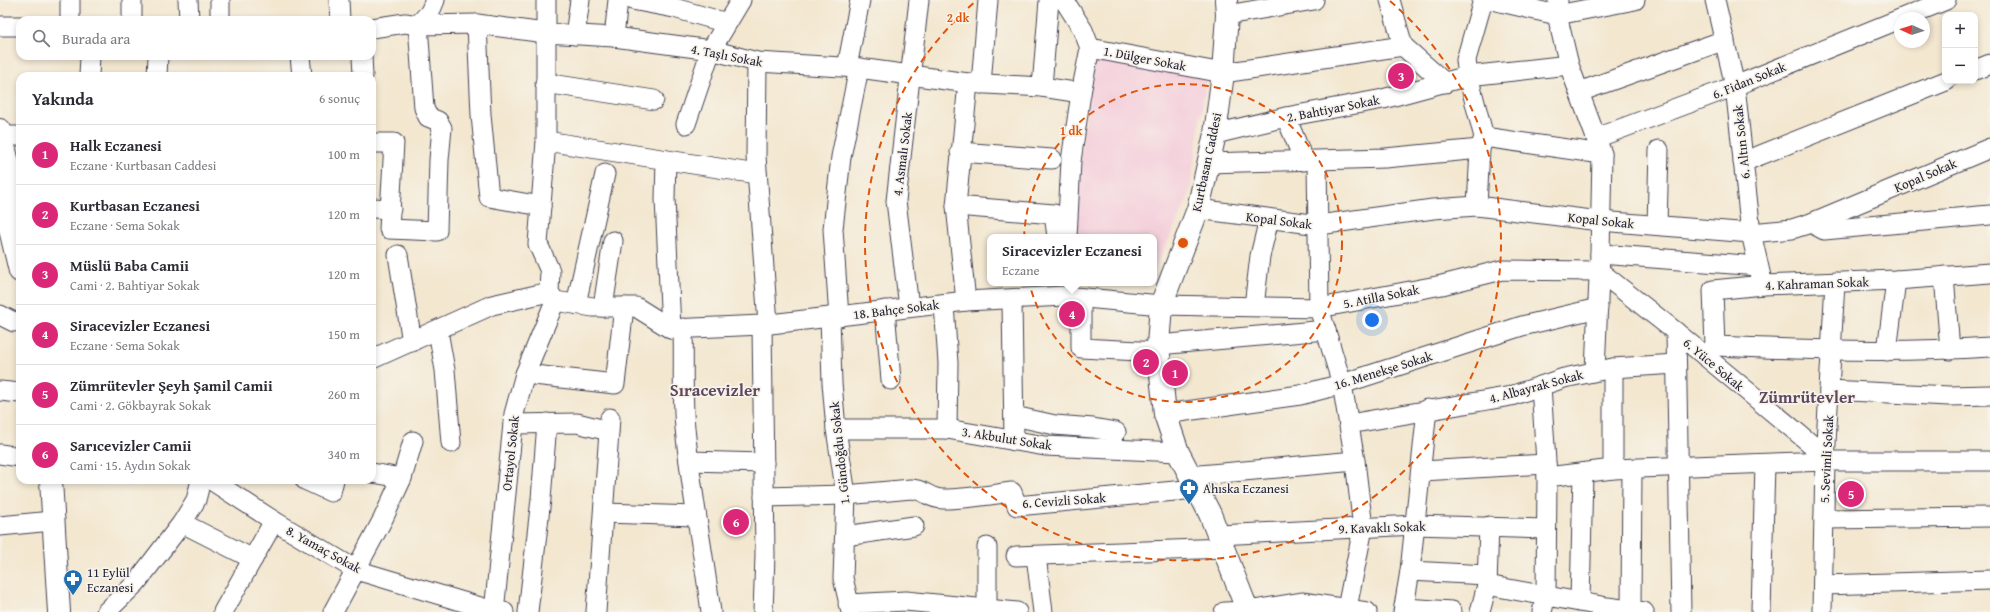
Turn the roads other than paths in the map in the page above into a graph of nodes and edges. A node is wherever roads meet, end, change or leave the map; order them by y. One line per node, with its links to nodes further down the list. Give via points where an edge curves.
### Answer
1 (70, 0): 27 (street)
2 (132, 0): 28 (street)
3 (188, 0): 29 (street)
4 (220, 0): 30 (street)
5 (339, 0): 31 (street)
6 (435, 0): 35 (street, via 430,12)
7 (546, 0): 39 (street, Ortayol Sokak)
8 (580, 0): 40 (street)
9 (618, 0): 41 (street)
10 (632, 0): 33 (street, via 674,8)
11 (741, 0): 33 (street)
12 (860, 0): 53 (street, 1. Gündoğdu Sokak)
13 (919, 0): 60 (street, 4. Asmalı Sokak)
14 (988, 0): 65 (street)
15 (1049, 0): 67 (street)
16 (1064, 0): 44 (street, via 1083,30)
17 (1314, 0): 24 (street)
18 (1390, 0): 43 (street)
19 (1483, 0): 61 (street, via 1466,60)
20 (1492, 0): 25 (street)
21 (1635, 0): 25 (street)
22 (1715, 0): 42 (street, 6. Altın Sokak)
23 (1946, 0): 26 (street, 6. Fidan Sokak)
24 (1226, 7): 59 (main road, Kurtbasan Caddesi)
25 (1557, 8): 52 (street)
26 (1916, 12)
27 (70, 16)
28 (132, 16)
29 (188, 16)
30 (220, 16)
31 (340, 16)
32 (1894, 21): 66 (street, 6. Fidan Sokak)
33 (727, 23): 45 (street)
34 (477, 24): 35 (street, 4. Taşlı Sokak); 39 (street, 4. Taşlı Sokak); 90 (street, via 488,197)
35 (418, 25): 38 (street, 4. Taşlı Sokak); 94 (street, via 424,108 428,117 438,121 442,128 438,160 437,230 389,229)
36 (0, 26): 37 (street)
37 (16, 26)
38 (376, 28)
39 (545, 33): 40 (street, 4. Taşlı Sokak); 62 (street, Ortayol Sokak)
40 (575, 35): 41 (street, 4. Taşlı Sokak)
41 (614, 37): 45 (street, 4. Taşlı Sokak)
42 (1724, 40): 66 (street, 6. Altın Sokak); 68 (street)
43 (1403, 46): 59 (street, 1. Dülger Sokak); 63 (street)
44 (1090, 48): 59 (street, 1. Dülger Sokak); 69 (street, 1. Dülger Sokak)
45 (711, 50): 50 (street, 4. Taşlı Sokak); 72 (street)
46 (90, 60): 55 (street)
47 (158, 60): 56 (street)
48 (300, 60): 57 (street)
49 (362, 60): 58 (street)
50 (757, 62): 53 (street, 4. Taşlı Sokak); 88 (street)
51 (1990, 64): 54 (street)
52 (1569, 65): 61 (street, 2. Bahtiyar Sokak); 68 (street)
53 (853, 68): 60 (street, 4. Taşlı Sokak); 132 (street, 1. Gündoğdu Sokak, via 833,229)
54 (1978, 69)
55 (89, 72)
56 (158, 72)
57 (302, 72)
58 (363, 72)
59 (1223, 73): 74 (main road, Kurtbasan Caddesi)
60 (912, 76): 65 (street, 4. Taşlı Sokak); 127 (street, 4. Asmalı Sokak, via 896,201)
61 (1468, 76): 63 (street, 2. Bahtiyar Sokak); 77 (street)
62 (545, 82): 70 (street); 75 (street, Ortayol Sokak)
63 (1445, 83): 71 (street, 2. Bahtiyar Sokak, via 1383,99)
64 (1942, 83): 85 (street)
65 (975, 84): 67 (street, 4. Taşlı Sokak); 81 (street)
66 (1735, 86): 78 (street, 6. Fidan Sokak); 85 (street, 6. Altın Sokak)
67 (1042, 87): 69 (street, 4. Taşlı Sokak)
68 (1579, 92): 78 (street)
69 (1081, 93): 105 (street, 1. Dülger Sokak, via 1071,161)
70 (654, 100)
71 (1286, 117): 74 (street, 2. Bahtiyar Sokak); 84 (street)
72 (686, 124)
73 (7, 134): 97 (main road)
74 (1215, 134): 86 (main road, Kurtbasan Caddesi)
75 (546, 141): 83 (street); 90 (street, Ortayol Sokak)
76 (376, 142): 94 (street, via 394,143)
77 (1482, 143): 78 (street); 84 (street, via 1385,158); 92 (street)
78 (1599, 146): 99 (street)
79 (1990, 148): 100 (street, Kopal Sokak)
80 (1659, 150): 102 (street)
81 (960, 152): 82 (street); 91 (street)
82 (1052, 159)
83 (666, 160): 88 (street); 118 (street, via 665,199)
84 (1311, 161): 86 (street); 101 (street)
85 (1743, 162): 103 (street, 6. Altın Sokak)
86 (1208, 163): 95 (main road, Kurtbasan Caddesi)
87 (605, 174): 121 (street)
88 (757, 174): 134 (street)
89 (0, 187): 97 (main road)
90 (541, 206): 117 (street, Ortayol Sokak, via 538,244 550,270)
91 (956, 206): 104 (street, via 1054,214); 120 (street)
92 (1477, 206): 99 (street, Kopal Sokak); 101 (street, Kopal Sokak, via 1433,209)
93 (376, 208): 94 (street)
94 (391, 209)
95 (1198, 209): 98 (street, Kopal Sokak); 123 (main road, Kurtbasan Caddesi)
96 (1990, 215): 100 (street, via 1824,230)
97 (10, 219): 107 (main road)
98 (1269, 219): 101 (street, Kopal Sokak); 124 (street, via 1260,256)
99 (1600, 221): 102 (street, Kopal Sokak); 109 (street)
100 (1812, 223): 103 (street, Kopal Sokak)
101 (1319, 225): 128 (street)
102 (1657, 225): 103 (street, Kopal Sokak)
103 (1751, 233): 110 (street, 6. Altın Sokak)
104 (1056, 234)
105 (1067, 234)
106 (613, 241): 125 (street)
107 (16, 250)
108 (398, 255): 139 (street)
109 (1599, 262): 110 (street, 5. Atilla Sokak); 128 (street, 5. Atilla Sokak, via 1502,270 1442,285); 129 (street); 138 (street, 6. Yüce Sokak)
110 (1758, 266): 115 (street, 6. Altın Sokak)
111 (1990, 273): 112 (street, 4. Kahraman Sokak)
112 (1944, 276): 113 (street, 4. Kahraman Sokak); 143 (street)
113 (1896, 280): 114 (street, 4. Kahraman Sokak); 145 (street)
114 (1835, 282): 115 (street, 4. Kahraman Sokak); 142 (street, 5. Sevimli Sokak)
115 (1763, 285): 144 (street, 4. Kahraman Sokak, via 1713,290)
116 (1070, 292): 119 (street, 18. Bahçe Sokak); 123 (street, 18. Bahçe Sokak); 141 (street, via 1081,348)
117 (552, 297): 121 (street); 137 (street, via 492,305); 149 (street, Ortayol Sokak)
118 (670, 297): 126 (street); 135 (street)
119 (1012, 299): 120 (street, 18. Bahçe Sokak); 159 (street)
120 (966, 301): 122 (street, 18. Bahçe Sokak)
121 (576, 304): 125 (street)
122 (944, 304): 127 (street, 18. Bahçe Sokak); 164 (street, via 948,363)
123 (1161, 305): 124 (street, 5. Atilla Sokak); 141 (main road, Kurtbasan Caddesi)
124 (1254, 306): 128 (street, 5. Atilla Sokak)
125 (603, 307): 126 (street)
126 (630, 307): 135 (street); 149 (street, via 615,384)
127 (909, 307): 130 (street, 18. Bahçe Sokak)
128 (1319, 308): 136 (street)
129 (1598, 308): 148 (street); 151 (street, 16. Menekşe Sokak, via 1522,326)
130 (885, 310): 132 (street, 18. Bahçe Sokak); 150 (street)
131 (0, 315): 133 (street)
132 (834, 317): 134 (street, 18. Bahçe Sokak); 163 (street, 1. Gündoğdu Sokak, via 832,383)
133 (16, 322)
134 (765, 324): 135 (street, 18. Bahçe Sokak); 175 (street)
135 (677, 328): 172 (street)
136 (1326, 330): 141 (street); 151 (street)
137 (438, 331): 139 (street); 168 (street, via 446,370)
138 (1676, 332): 144 (street, 6. Yüce Sokak); 147 (street)
139 (412, 342): 146 (street)
140 (1990, 347): 143 (street)
141 (1158, 349): 158 (main road, Kurtbasan Caddesi)
142 (1832, 350): 144 (street); 145 (street); 153 (street, 5. Sevimli Sokak)
143 (1950, 350): 145 (street)
144 (1710, 351): 173 (street, 6. Yüce Sokak, via 1811,444)
145 (1887, 351)
146 (376, 357)
147 (1676, 364): 148 (street, 4. Albayrak Sokak); 178 (street)
148 (1604, 369): 152 (street, 4. Albayrak Sokak); 179 (street)
149 (525, 374): 161 (street, Ortayol Sokak)
150 (891, 380)
151 (1342, 384): 158 (street, 16. Menekşe Sokak, via 1300,395); 162 (street)
152 (1541, 386): 157 (street, 4. Albayrak Sokak, via 1511,396); 181 (street)
153 (1829, 390): 156 (street, via 1949,396); 173 (street, 5. Sevimli Sokak)
154 (0, 391): 155 (street)
155 (16, 393)
156 (1990, 395)
157 (1427, 409): 162 (street, 4. Albayrak Sokak); 180 (street)
158 (1165, 414): 169 (main road, Kurtbasan Caddesi)
159 (1014, 416): 165 (street, via 1055,425); 167 (street)
160 (547, 423): 161 (street); 191 (street, via 610,425); 230 (street)
161 (513, 424): 229 (street, Ortayol Sokak)
162 (1349, 424): 176 (street)
163 (836, 429): 164 (street, 3. Akbulut Sokak); 189 (street, 1. Gündoğdu Sokak)
164 (947, 429): 167 (street, 3. Akbulut Sokak)
165 (1116, 432)
166 (413, 441): 184 (street)
167 (1014, 441): 169 (street, 3. Akbulut Sokak, via 1045,446)
168 (451, 443)
169 (1178, 452): 185 (main road, Kurtbasan Caddesi)
170 (0, 454): 171 (street)
171 (16, 456)
172 (689, 461): 175 (street); 192 (street)
173 (1825, 461): 174 (street); 177 (street); 194 (street, 5. Sevimli Sokak)
174 (1990, 461)
175 (764, 462): 190 (street)
176 (1355, 462): 185 (street); 202 (street)
177 (1766, 464): 178 (street); 240 (street)
178 (1679, 467): 179 (street); 239 (street)
179 (1622, 468): 182 (street); 224 (street)
180 (1422, 471): 181 (street); 198 (street)
181 (1547, 471): 182 (street); 203 (street)
182 (1583, 473): 215 (street)
183 (376, 474): 184 (street)
184 (402, 478): 210 (street)
185 (1193, 482): 189 (street, 6. Cevizli Sokak, via 1017,506 1012,492 943,499 930,498 919,489); 205 (main road, Kurtbasan Caddesi)
186 (51, 484): 195 (main road)
187 (200, 484): 197 (street, via 196,500)
188 (217, 484): 196 (street, 8. Yamaç Sokak)
189 (846, 495): 190 (street); 204 (street, 1. Gündoğdu Sokak)
190 (764, 497): 233 (street)
191 (604, 513): 192 (street); 231 (street)
192 (695, 516): 232 (street)
193 (1990, 517): 194 (street)
194 (1824, 519): 214 (street, 5. Sevimli Sokak)
195 (52, 521): 199 (street); 225 (main road)
196 (274, 521): 209 (street); 210 (street, 8. Yamaç Sokak)
197 (182, 523): 209 (street); 226 (street, via 136,583)
198 (1416, 525): 201 (street, 9. Kavaklı Sokak); 202 (street, 9. Kavaklı Sokak); 211 (street)
199 (0, 526)
200 (914, 526): 204 (street)
201 (1489, 526): 203 (street, 9. Kavaklı Sokak); 212 (street)
202 (1363, 528): 205 (street, 9. Kavaklı Sokak); 219 (street)
203 (1546, 529): 216 (street)
204 (844, 536): 217 (street, 1. Gündoğdu Sokak, via 843,578)
205 (1221, 541): 208 (street, 9. Kavaklı Sokak); 222 (main road, Kurtbasan Caddesi)
206 (987, 547): 218 (street)
207 (1016, 556): 208 (street, 9. Kavaklı Sokak)
208 (1036, 556): 235 (street)
209 (253, 559): 227 (street)
210 (356, 570): 228 (street); 229 (street, 8. Yamaç Sokak)
211 (1410, 571): 212 (street); 220 (street)
212 (1487, 580): 216 (street); 238 (street)
213 (1990, 580): 214 (street)
214 (1823, 585): 241 (street, 5. Sevimli Sokak)
215 (1580, 602): 216 (street); 221 (street)
216 (1544, 604)
217 (850, 608): 218 (street, via 906,601)
218 (987, 608): 234 (street)
219 (1347, 608): 222 (street, via 1302,602); 237 (street)
220 (1404, 610): 223 (street)
221 (1606, 610): 224 (street)
222 (1248, 611): 236 (street)
223 (1452, 611)
224 (1638, 611)
225 (59, 612)
226 (106, 612)
227 (223, 612)
228 (334, 612)
229 (497, 612)
230 (528, 612)
231 (596, 612)
232 (711, 612)
233 (763, 612)
234 (1017, 612)
235 (1043, 612)
236 (1224, 612)
237 (1367, 612)
238 (1480, 612)
239 (1681, 612)
240 (1761, 612)
241 (1822, 612)

